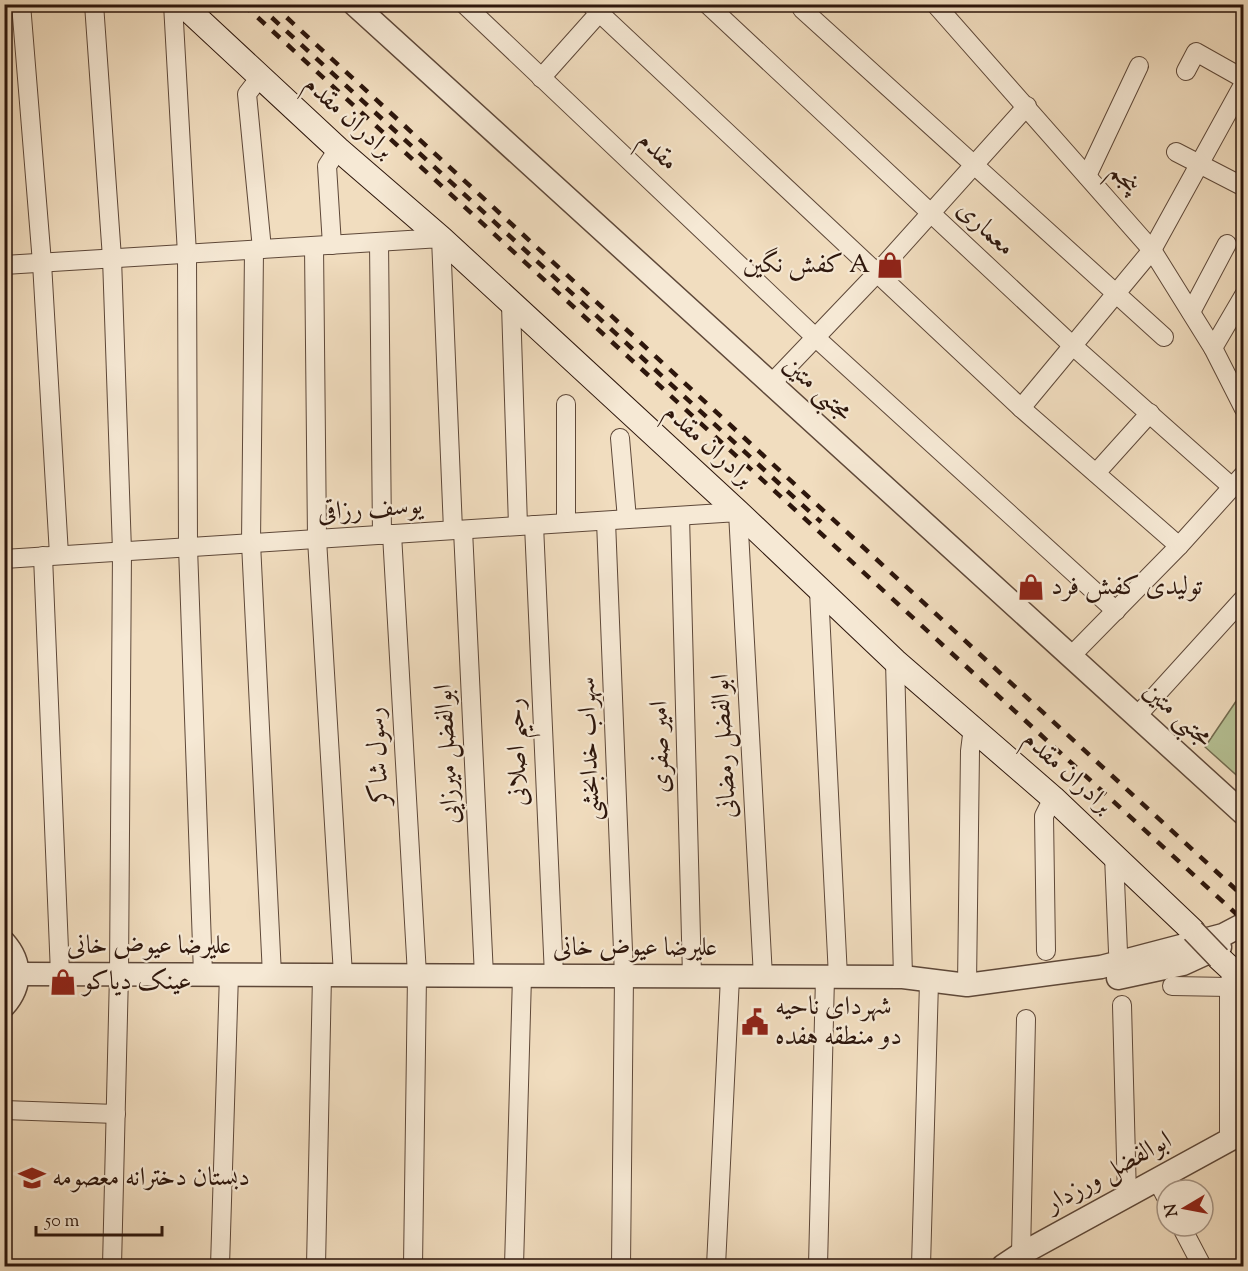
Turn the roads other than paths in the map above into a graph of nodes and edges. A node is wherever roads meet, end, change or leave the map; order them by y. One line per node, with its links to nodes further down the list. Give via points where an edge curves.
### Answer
1 (21, 4): 34 (street)
2 (94, 4): 33 (street)
3 (173, 4): 32 (street)
4 (182, 4): 14 (main road, برادران مقدم)
5 (201, 4): 14 (main road, برادران مقدم)
6 (354, 4): 45 (street, مجتبی متین)
7 (464, 4): 15 (street, مقدم)
8 (707, 4): 25 (street, معماری)
9 (935, 4): 18 (street, پنجم)
10 (594, 9): 15 (street); 36 (street)
11 (802, 9): 22 (street)
12 (1139, 66): 23 (street)
13 (1186, 71): 16 (street, via 1196,52)
14 (264, 73): 19 (main road, برادران مقدم); 30 (street, via 247,94)
15 (541, 78): 42 (street, مقدم)
16 (1244, 79)
17 (1244, 83): 21 (street)
18 (1027, 106): 22 (street); 23 (street, پنجم)
19 (342, 145): 26 (main road, برادران مقدم); 29 (street, via 327,166)
20 (1176, 152): 21 (street)
21 (1199, 164): 24 (street); 31 (street)
22 (974, 166): 25 (street); 37 (street)
23 (1087, 176): 31 (street, پنجم)
24 (1244, 187)
25 (931, 213): 36 (street); 43 (street, معماری)
26 (444, 235): 27 (street); 39 (main road, برادران مقدم); 59 (street, ابوالفضل میرزایی)
27 (379, 242): 29 (street); 60 (street, رسول شاکر)
28 (1227, 244): 40 (street)
29 (323, 245): 30 (street); 61 (street)
30 (258, 249): 32 (street); 62 (street)
31 (1152, 250): 37 (street); 40 (street, پنجم)
32 (187, 254): 33 (street); 64 (street)
33 (112, 258): 34 (street); 65 (street)
34 (42, 263): 35 (street); 66 (street)
35 (4, 265)
36 (877, 273): 42 (street); 47 (street)
37 (1117, 294): 41 (street); 43 (street)
38 (1244, 295): 44 (street)
39 (514, 301): 53 (main road, برادران مقدم); 58 (street, رحیم اصلانی)
40 (1191, 312): 44 (street, پنجم)
41 (1164, 337)
42 (815, 338): 45 (street); 70 (street, مقدم)
43 (1073, 346): 47 (street); 49 (street, معماری)
44 (1213, 348): 48 (street, پنجم)
45 (770, 385): 72 (street, مجتبی متین)
46 (566, 404): 57 (street)
47 (1021, 408): 51 (street)
48 (1244, 409)
49 (1150, 413): 51 (street); 52 (street, معماری)
50 (620, 438): 55 (street)
51 (1096, 473): 63 (street)
52 (1238, 481): 63 (street)
53 (741, 510): 54 (street, یوسف رزاقی); 68 (main road, برادران مقدم); 98 (street, ابوالفضل رمضانی)
54 (680, 516): 55 (street, یوسف رزاقی); 96 (street, امیر صفری)
55 (627, 519): 56 (street, یوسف رزاقی)
56 (606, 521): 57 (street, یوسف رزاقی); 95 (street, سهراب خدابخشی)
57 (566, 523): 58 (street, یوسف رزاقی)
58 (526, 526): 59 (street, یوسف رزاقی); 94 (street, رحیم اصلانی)
59 (458, 530): 60 (street, یوسف رزاقی); 92 (street, ابوالفضل میرزایی)
60 (387, 534): 61 (street, یوسف رزاقی); 91 (street, رسول شاکر)
61 (317, 539): 62 (street, یوسف رزاقی); 90 (street)
62 (251, 543): 64 (street, یوسف رزاقی); 89 (street)
63 (1179, 546): 70 (street)
64 (188, 547): 65 (street, یوسف رزاقی); 87 (street)
65 (122, 551): 66 (street, یوسف رزاقی); 86 (street)
66 (51, 556): 67 (street, یوسف رزاقی); 85 (street)
67 (4, 559)
68 (822, 587): 71 (main road, برادران مقدم); 99 (street)
69 (1244, 598): 73 (street)
70 (1116, 611): 72 (street)
71 (897, 657): 74 (main road, برادران مقدم); 100 (street)
72 (1070, 657): 73 (street, مجتبی متین)
73 (1136, 717): 76 (street, مجتبی متین)
74 (975, 724): 75 (main road, برادران مقدم); 102 (street, via 970,751)
75 (1055, 795): 77 (main road, برادران مقدم); 81 (street, via 1044,816)
76 (1244, 814)
77 (1117, 853): 79 (main road, برادران مقدم); 82 (street)
78 (1244, 924): 102 (street, علیرضا عیوض خانی, via 1223,935 1101,967)
79 (1196, 928): 83 (street, bridge)
80 (4, 942): 84 (street, via 16,961)
81 (1046, 951)
82 (1118, 952)
83 (1234, 963): 102 (street, via 1184,964 1118,978 1024,987); 103 (street); 109 (street)
84 (18, 974): 85 (street, علیرضا عیوض خانی); 105 (street, via 17,987)
85 (60, 974): 86 (street, علیرضا عیوض خانی)
86 (119, 974): 87 (street, علیرضا عیوض خانی); 108 (street)
87 (203, 974): 88 (street, علیرضا عیوض خانی)
88 (229, 975): 89 (street, علیرضا عیوض خانی); 116 (street)
89 (272, 975): 90 (street, علیرضا عیوض خانی)
90 (333, 975): 91 (street, علیرضا عیوض خانی); 117 (street)
91 (417, 975): 92 (street, علیرضا عیوض خانی); 118 (street, رسول شاکر)
92 (484, 976): 93 (street, علیرضا عیوض خانی)
93 (522, 976): 94 (street, علیرضا عیوض خانی); 119 (street)
94 (554, 976): 95 (street, علیرضا عیوض خانی)
95 (624, 976): 96 (street, علیرضا عیوض خانی); 120 (street, سهراب خدابخشی)
96 (692, 976): 97 (street, علیرضا عیوض خانی)
97 (730, 976): 98 (street, علیرضا عیوض خانی); 121 (street)
98 (763, 977): 99 (street, علیرضا عیوض خانی)
99 (832, 977): 100 (street, علیرضا عیوض خانی); 122 (street)
100 (903, 977): 101 (street, علیرضا عیوض خانی)
101 (929, 982): 102 (street, علیرضا عیوض خانی); 123 (street)
102 (967, 985)
103 (1172, 986)
104 (1122, 1005): 112 (street)
105 (4, 1006)
106 (1026, 1019): 114 (street)
107 (4, 1110): 108 (street)
108 (116, 1114): 115 (street)
109 (1236, 1135): 110 (street, ابوالفضل ورزدار)
110 (1177, 1178)
111 (1155, 1191): 112 (street, ابوالفضل ورزدار)
112 (1127, 1197): 114 (street, ابوالفضل ورزدار)
113 (1187, 1238): 124 (street)
114 (1015, 1261)
115 (112, 1266)
116 (220, 1266)
117 (316, 1266)
118 (413, 1266)
119 (514, 1266)
120 (621, 1266)
121 (716, 1266)
122 (818, 1266)
123 (921, 1266)
124 (1202, 1266)

